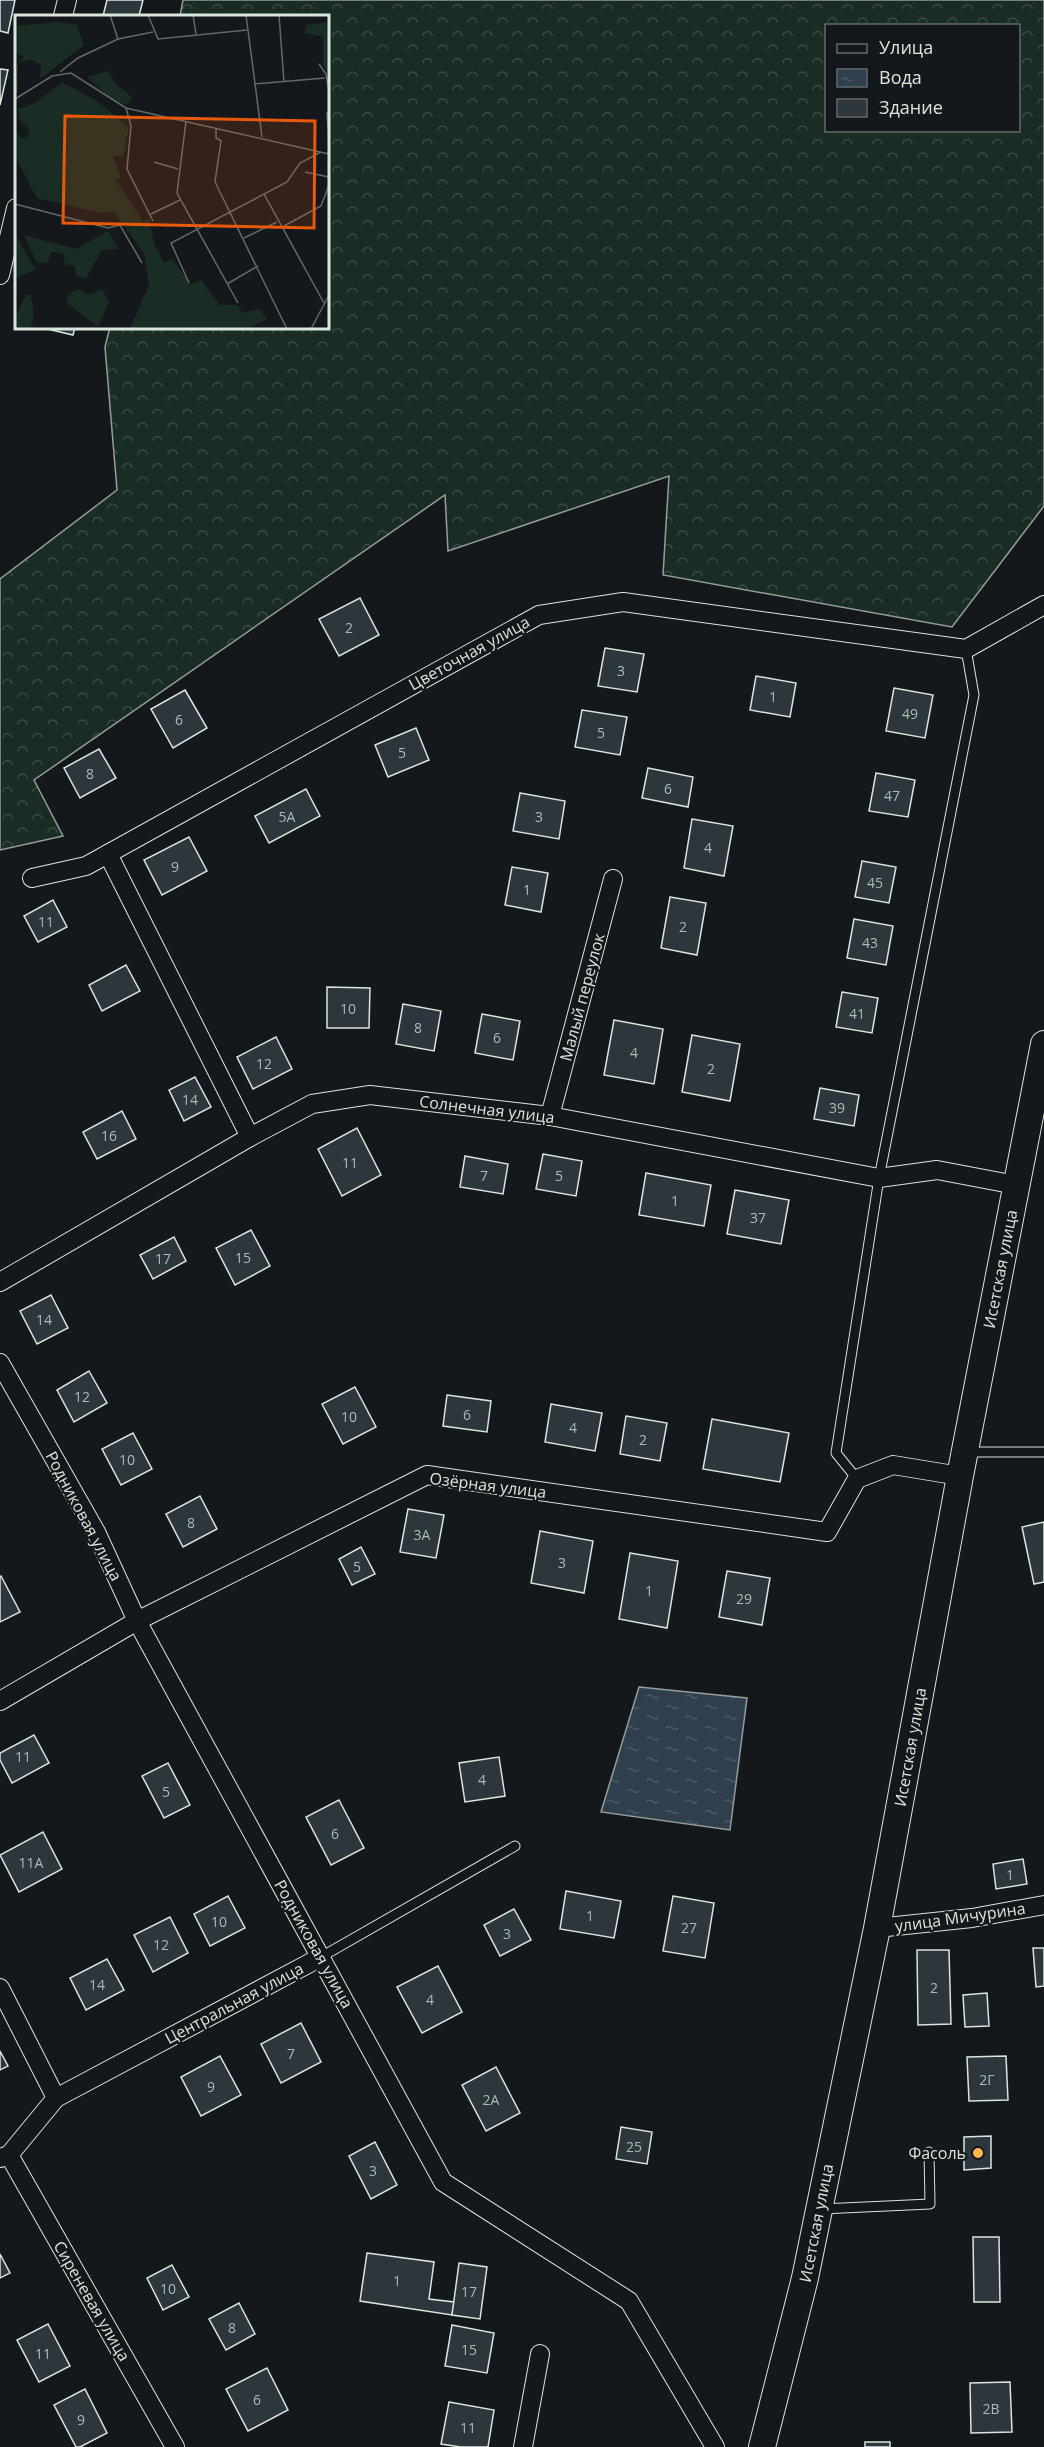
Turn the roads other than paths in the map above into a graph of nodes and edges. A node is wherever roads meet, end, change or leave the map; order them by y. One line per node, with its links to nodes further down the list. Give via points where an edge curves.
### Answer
1 (67, 0): 2 (street)
2 (63, 15)
3 (15, 212): 4 (street)
4 (0, 275)
5 (1044, 605): 6 (street)
6 (966, 649): 7 (street, Цветочная улица, via 623,602 539,615); 13 (lane, via 974,695)
7 (108, 854): 8 (street, Цветочная улица, via 86,866); 12 (street)
8 (32, 878)
9 (613, 879): 11 (street, Малый переулок)
10 (1044, 1044): 14 (main road, Исетская улица)
11 (550, 1116): 12 (street, Солнечная улица, via 370,1095 312,1104); 13 (street, Солнечная улица)
12 (249, 1137): 15 (street, Солнечная улица)
13 (879, 1178): 14 (street, Солнечная улица, via 937,1170); 19 (lane, via 836,1453)
14 (1016, 1185): 18 (main road, Исетская улица)
15 (0, 1282)
16 (0, 1363): 20 (street, Родниковая улица, via 96,1532)
17 (1044, 1452): 18 (lane)
18 (962, 1464): 19 (street, via 893,1465); 24 (main road, Исетская улица)
19 (857, 1479): 20 (street, Озёрная улица, via 827,1532 427,1475)
20 (137, 1621): 21 (street, Озёрная улица); 25 (street, Родниковая улица)
21 (0, 1701)
22 (515, 1846): 25 (lane, Центральная улица)
23 (1044, 1905): 24 (street, улица Мичурина, via 972,1918)
24 (876, 1928): 30 (main road, Исетская улица)
25 (321, 1957): 27 (street, Центральная улица); 34 (street, Родниковая улица, via 443,2182 629,2301)
26 (0, 1988): 27 (street)
27 (56, 2098): 29 (street, Центральная улица)
28 (929, 2152): 30 (lane, via 930,2204)
29 (5, 2157): 32 (street, Сиреневая улица)
30 (818, 2210): 35 (main road, Исетская улица)
31 (540, 2354): 33 (street)
32 (175, 2447)
33 (523, 2447)
34 (715, 2447)
35 (762, 2447)

